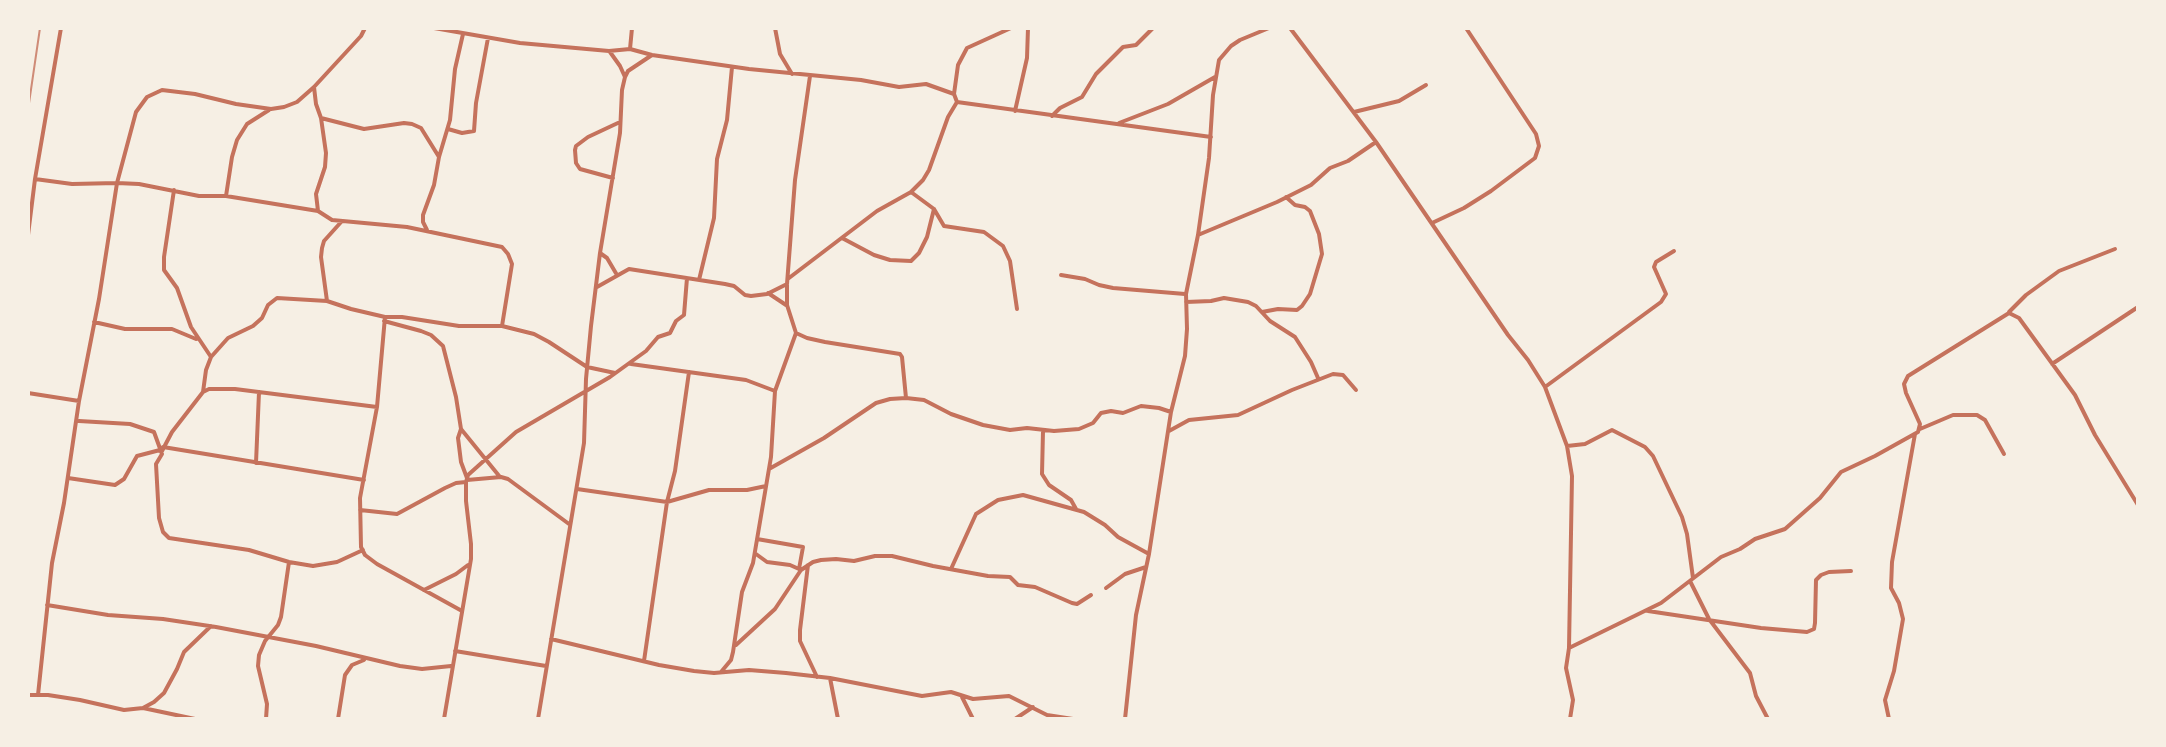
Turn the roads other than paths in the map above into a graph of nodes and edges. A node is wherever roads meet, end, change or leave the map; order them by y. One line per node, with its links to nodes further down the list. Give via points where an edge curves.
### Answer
1 (61, 28): 38 (street)
2 (365, 28): 23 (street)
3 (434, 28): 12 (street)
4 (632, 28): 14 (street)
5 (775, 28): 18 (street, via 780,54)
6 (1011, 28): 24 (street, via 967,48 958,65)
7 (1028, 28): 27 (street)
8 (1153, 28): 29 (street, via 1136,45 1123,47 1082,97)
9 (1269, 28): 20 (street, via 1231,46 1219,60)
10 (1290, 28): 28 (street)
11 (1466, 28): 47 (street, via 1536,134 1538,151 1491,191)
12 (463, 34): 13 (street); 33 (street)
13 (488, 38): 15 (street); 33 (street, via 474,131)
14 (630, 49): 15 (street); 16 (street)
15 (609, 51): 21 (street)
16 (652, 55): 17 (street); 21 (street)
17 (732, 67): 18 (street); 58 (street, via 717,159 714,218)
18 (792, 74): 19 (street)
19 (810, 76): 24 (street, via 899,87 926,84); 59 (street, via 791,214)
20 (1216, 76): 32 (street, via 1168,104); 34 (street)
21 (625, 77): 31 (street)
22 (1426, 85): 28 (street, via 1399,101)
23 (314, 87): 26 (street, via 297,102); 30 (street)
24 (954, 94): 25 (street)
25 (957, 102): 27 (street); 41 (street, via 929,170)
26 (271, 109): 39 (street, via 178,92 155,93 136,112); 42 (street, via 247,124 237,140)
27 (1015, 111): 29 (street)
28 (1354, 112): 35 (street)
29 (1052, 116): 32 (street)
30 (321, 118): 36 (street, via 364,129 412,124 421,128); 45 (street, via 326,153 316,194)
31 (621, 121): 37 (street); 37 (street, via 588,137 575,150 580,169)
32 (1117, 124): 34 (street)
33 (447, 129): 36 (street)
34 (1211, 137): 50 (street)
35 (1376, 142): 43 (street); 47 (street)
36 (439, 157): 48 (street, via 423,215)
37 (613, 178): 54 (street)
38 (35, 179): 39 (street); 49 (street)
39 (117, 183): 40 (street); 71 (street)
40 (174, 190): 42 (street); 74 (street, via 164,270)
41 (911, 192): 44 (street); 51 (street)
42 (226, 196): 45 (street)
43 (1286, 197): 50 (street); 68 (street, via 1310,211 1322,254 1302,306)
44 (934, 209): 51 (street, via 927,237 911,261 874,255); 67 (street, via 944,226 984,232 1003,246)
45 (318, 211): 46 (street)
46 (342, 221): 48 (street); 63 (street, via 322,248)
47 (1432, 223): 82 (street)
48 (427, 231): 72 (street, via 502,247 508,254 511,276)
49 (28, 235)
50 (1198, 235): 62 (street)
51 (842, 238): 59 (street)
52 (2115, 249): 69 (street, via 2059,271)
53 (1674, 251): 82 (street, via 1654,267 1666,294 1661,302)
54 (600, 253): 55 (street); 60 (street)
55 (617, 275): 57 (street, via 629,269); 60 (street)
56 (1061, 275): 62 (street, via 1108,287)
57 (687, 278): 58 (street); 76 (street, via 684,315 670,333)
58 (699, 280): 61 (street, via 734,286 745,295)
59 (788, 281): 61 (street); 65 (street)
60 (597, 287): 78 (street)
61 (768, 293): 65 (street)
62 (1186, 294): 64 (street)
63 (327, 301): 70 (street); 75 (street, via 273,300 262,318 228,338)
64 (1186, 302): 68 (street, via 1236,299); 92 (street, via 1186,347)
65 (787, 305): 73 (street)
66 (2138, 307): 77 (street)
67 (1017, 309)
68 (1262, 312): 81 (street, via 1295,337)
69 (2009, 313): 77 (street, via 2019,318); 95 (street, via 1908,376 1906,393)
70 (385, 319): 72 (street); 91 (street); 94 (street, via 431,335 443,346)
71 (94, 322): 74 (street, via 125,329 172,329); 90 (street)
72 (502, 326): 78 (street, via 534,334)
73 (796, 333): 85 (street); 89 (street, via 900,354)
74 (199, 339): 75 (street)
75 (211, 357): 86 (street)
76 (629, 363): 79 (street); 80 (street)
77 (2052, 364): 112 (street)
78 (587, 367): 80 (street); 83 (street)
79 (689, 372): 85 (street, via 746,380); 111 (street)
80 (616, 373): 83 (street)
81 (1318, 378): 84 (street, via 1343,375); 97 (street, via 1246,413 1189,420)
82 (1545, 387): 99 (street)
83 (586, 390): 102 (street, via 516,432); 110 (street)
84 (1356, 390)
85 (775, 391): 104 (street)
86 (203, 392): 87 (street); 100 (street)
87 (259, 392): 91 (street); 103 (street)
88 (28, 393): 90 (street)
89 (906, 398): 96 (street, via 998,429); 104 (street, via 876,403)
90 (79, 401): 93 (street)
91 (377, 407): 107 (street)
92 (1171, 412): 96 (street, via 1141,406 1101,413 1085,427); 97 (street)
93 (77, 421): 100 (street, via 130,424 154,432); 106 (street)
94 (461, 429): 102 (street); 108 (street, via 458,438)
95 (1920, 429): 98 (street); 101 (street, via 1953,415 1977,415)
96 (1043, 431): 113 (street, via 1042,474)
97 (1168, 432): 119 (street)
98 (1915, 434): 127 (street, via 1841,472 1785,529 1721,557); 165 (street, via 1892,562 1891,588 1903,619 1885,700)
99 (1567, 446): 127 (street, via 1585,444 1612,430 1645,447 1682,517); 139 (street, via 1572,476)
100 (162, 450): 103 (street); 106 (street, via 137,456 128,475 115,485); 120 (street, via 156,464 165,535)
101 (2004, 454)
102 (487, 460): 105 (street); 108 (street)
103 (256, 463): 107 (street)
104 (769, 469): 109 (street)
105 (501, 477): 108 (street); 115 (street)
106 (68, 478): 131 (street)
107 (364, 480): 114 (street)
108 (467, 480): 114 (street, via 397,514); 121 (street)
109 (766, 486): 111 (street, via 709,490); 116 (street)
110 (577, 489): 111 (street); 115 (street)
111 (667, 502): 142 (street)
112 (2138, 505)
113 (1076, 509): 119 (street); 125 (street, via 1023,495 998,500 976,514)
114 (360, 510): 117 (street)
115 (570, 525): 137 (street)
116 (757, 539): 118 (street); 124 (street, via 803,547)
117 (363, 550): 120 (street, via 313,566); 129 (street, via 377,564)
118 (755, 552): 124 (street, via 767,562); 138 (street, via 742,592)
119 (1149, 554): 123 (street)
120 (289, 562): 136 (street, via 281,617)
121 (470, 563): 129 (street); 132 (street)
122 (808, 565): 124 (street); 125 (street, via 885,555); 146 (street, via 800,641)
123 (1146, 567): 128 (street); 162 (street)
124 (800, 569): 138 (street, via 775,609)
125 (951, 569): 130 (street, via 1010,577 1018,585 1077,604)
126 (1851, 571): 134 (street, via 1829,572 1816,580 1814,629 1807,632)
127 (1691, 580): 133 (street); 134 (street)
128 (1106, 588)
129 (424, 590): 132 (street)
130 (1091, 595)
131 (47, 605): 135 (street); 149 (street)
132 (462, 611): 140 (street)
133 (1645, 611): 134 (street); 139 (street)
134 (1709, 619): 164 (street, via 1750,673)
135 (211, 626): 136 (street); 152 (street, via 184,652 164,693)
136 (268, 636): 141 (street); 154 (street, via 258,666)
137 (551, 639): 142 (street); 144 (street)
138 (735, 647): 145 (street)
139 (1569, 648): 163 (street)
140 (455, 651): 143 (street); 144 (street)
141 (366, 659): 143 (street, via 422,669); 155 (street, via 345,675)
142 (644, 661): 145 (street)
143 (452, 666): 156 (street)
144 (546, 666): 157 (street)
145 (721, 672): 146 (street)
146 (817, 677): 147 (street)
147 (830, 678): 150 (street, via 914,695); 158 (street)
148 (28, 695): 149 (street)
149 (38, 695): 152 (street, via 124,710)
150 (962, 695): 151 (street, via 1009,696); 159 (street, via 973,719)
151 (1033, 707): 160 (street); 161 (street)
152 (143, 708): 153 (street)
153 (195, 719)
154 (266, 719)
155 (338, 719)
156 (444, 719)
157 (538, 719)
158 (838, 719)
159 (982, 719)
160 (1015, 719)
161 (1073, 719)
162 (1125, 719)
163 (1570, 719)
164 (1768, 719)
165 (1889, 719)

